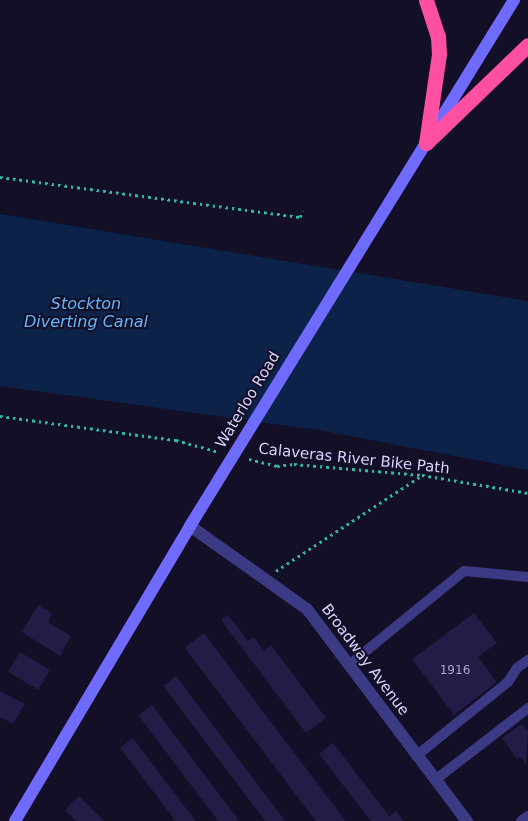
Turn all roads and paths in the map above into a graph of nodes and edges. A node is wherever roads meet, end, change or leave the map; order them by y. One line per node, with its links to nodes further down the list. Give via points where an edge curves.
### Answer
1 (426, 0): 4 (highway, via 438,36 439,54)
2 (514, 0): 4 (main road, Waterloo Road)
3 (528, 45): 4 (highway)
4 (426, 143): 8 (main road, Waterloo Road)
5 (0, 177): 6 (path, via 300,217)
6 (303, 211)
7 (0, 416): 8 (path, Calaveras River Bike Path, via 176,440)
8 (233, 456): 9 (path, Calaveras River Bike Path, via 277,466 304,464); 11 (main road, Waterloo Road)
9 (422, 476): 10 (path, Calaveras River Bike Path); 13 (path)
10 (528, 494)
11 (190, 526): 13 (street, Broadway Avenue); 20 (main road, Waterloo Road)
12 (528, 577): 15 (lane, via 464,572)
13 (265, 578): 15 (street, Broadway Avenue, via 307,609)
14 (528, 660): 17 (lane, via 517,668 508,682)
15 (350, 664): 17 (street, Broadway Avenue)
16 (528, 708): 18 (lane)
17 (416, 756): 18 (street, Broadway Avenue)
18 (434, 780): 21 (street, Broadway Avenue)
19 (528, 816): 22 (lane)
20 (15, 821)
21 (467, 821)
22 (521, 821)

